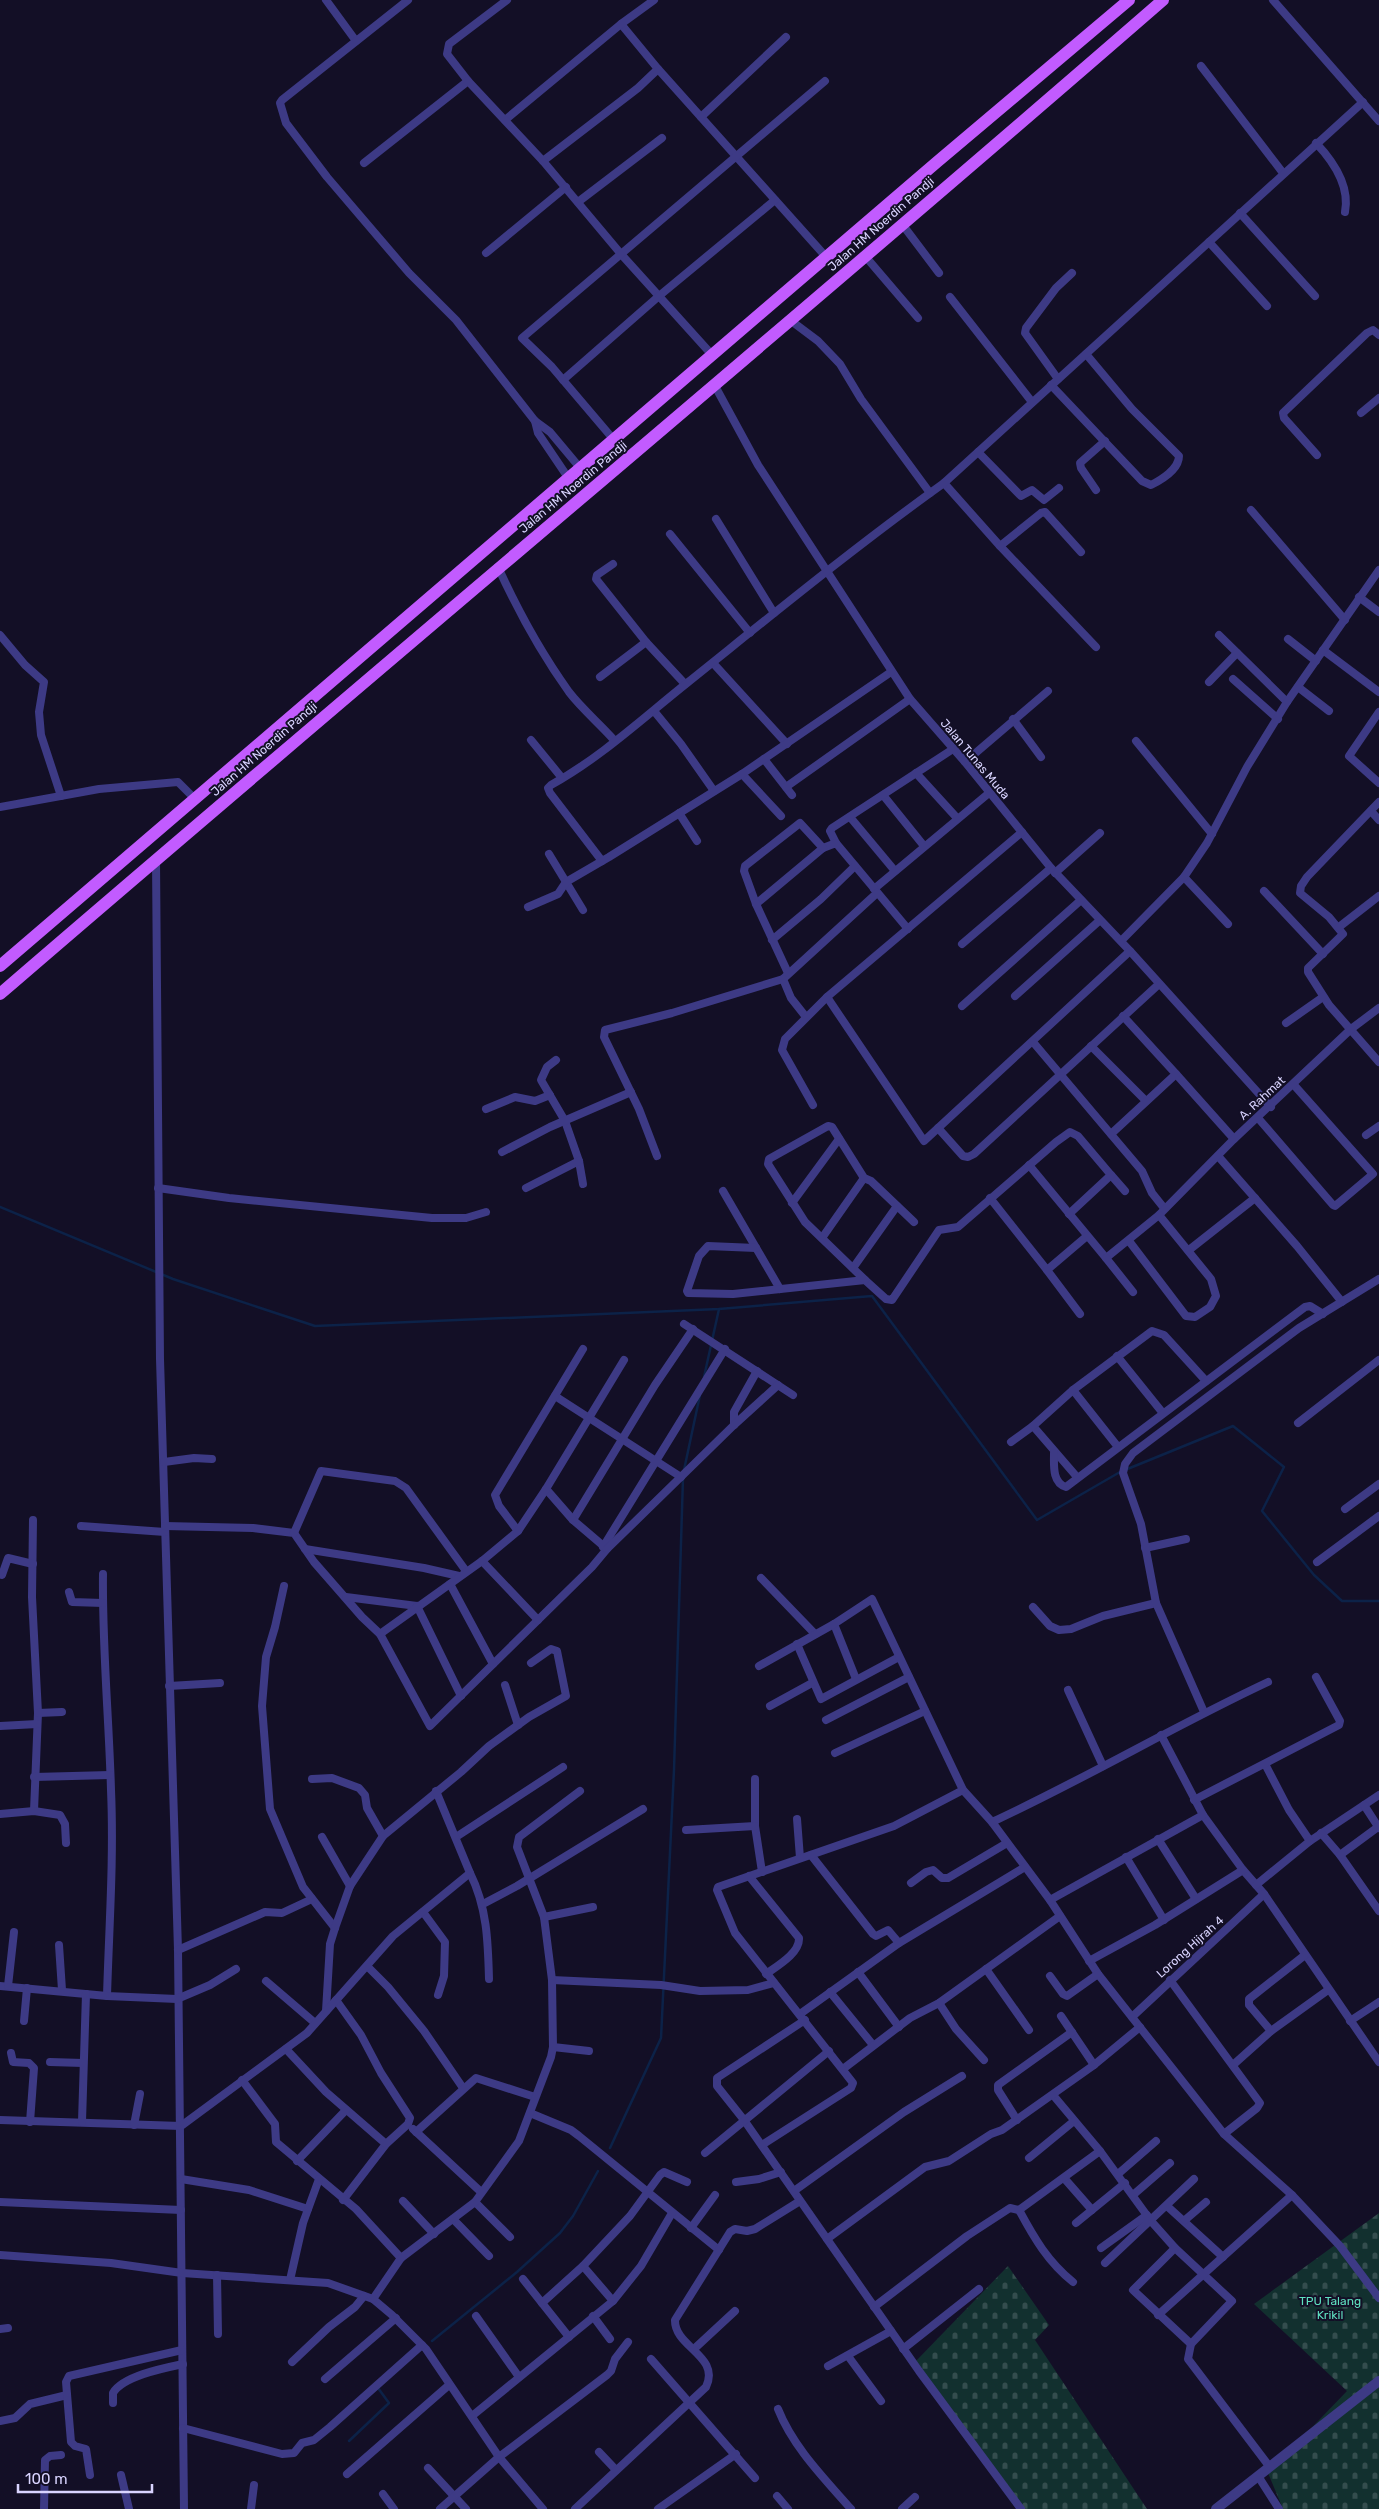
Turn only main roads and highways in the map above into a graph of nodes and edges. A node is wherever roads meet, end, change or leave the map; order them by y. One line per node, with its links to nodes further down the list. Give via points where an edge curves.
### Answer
1 (1163, 0): 3 (main road, Jalan HM Noerdin Pandji)
2 (1121, 4): 3 (main road); 4 (main road); 5 (main road, Jalan HM Noerdin Pandji)
3 (1140, 20): 4 (main road, Jalan HM Noerdin Pandji)
4 (1129, 29): 6 (main road, Jalan HM Noerdin Pandji)
5 (0, 966)
6 (0, 994)

